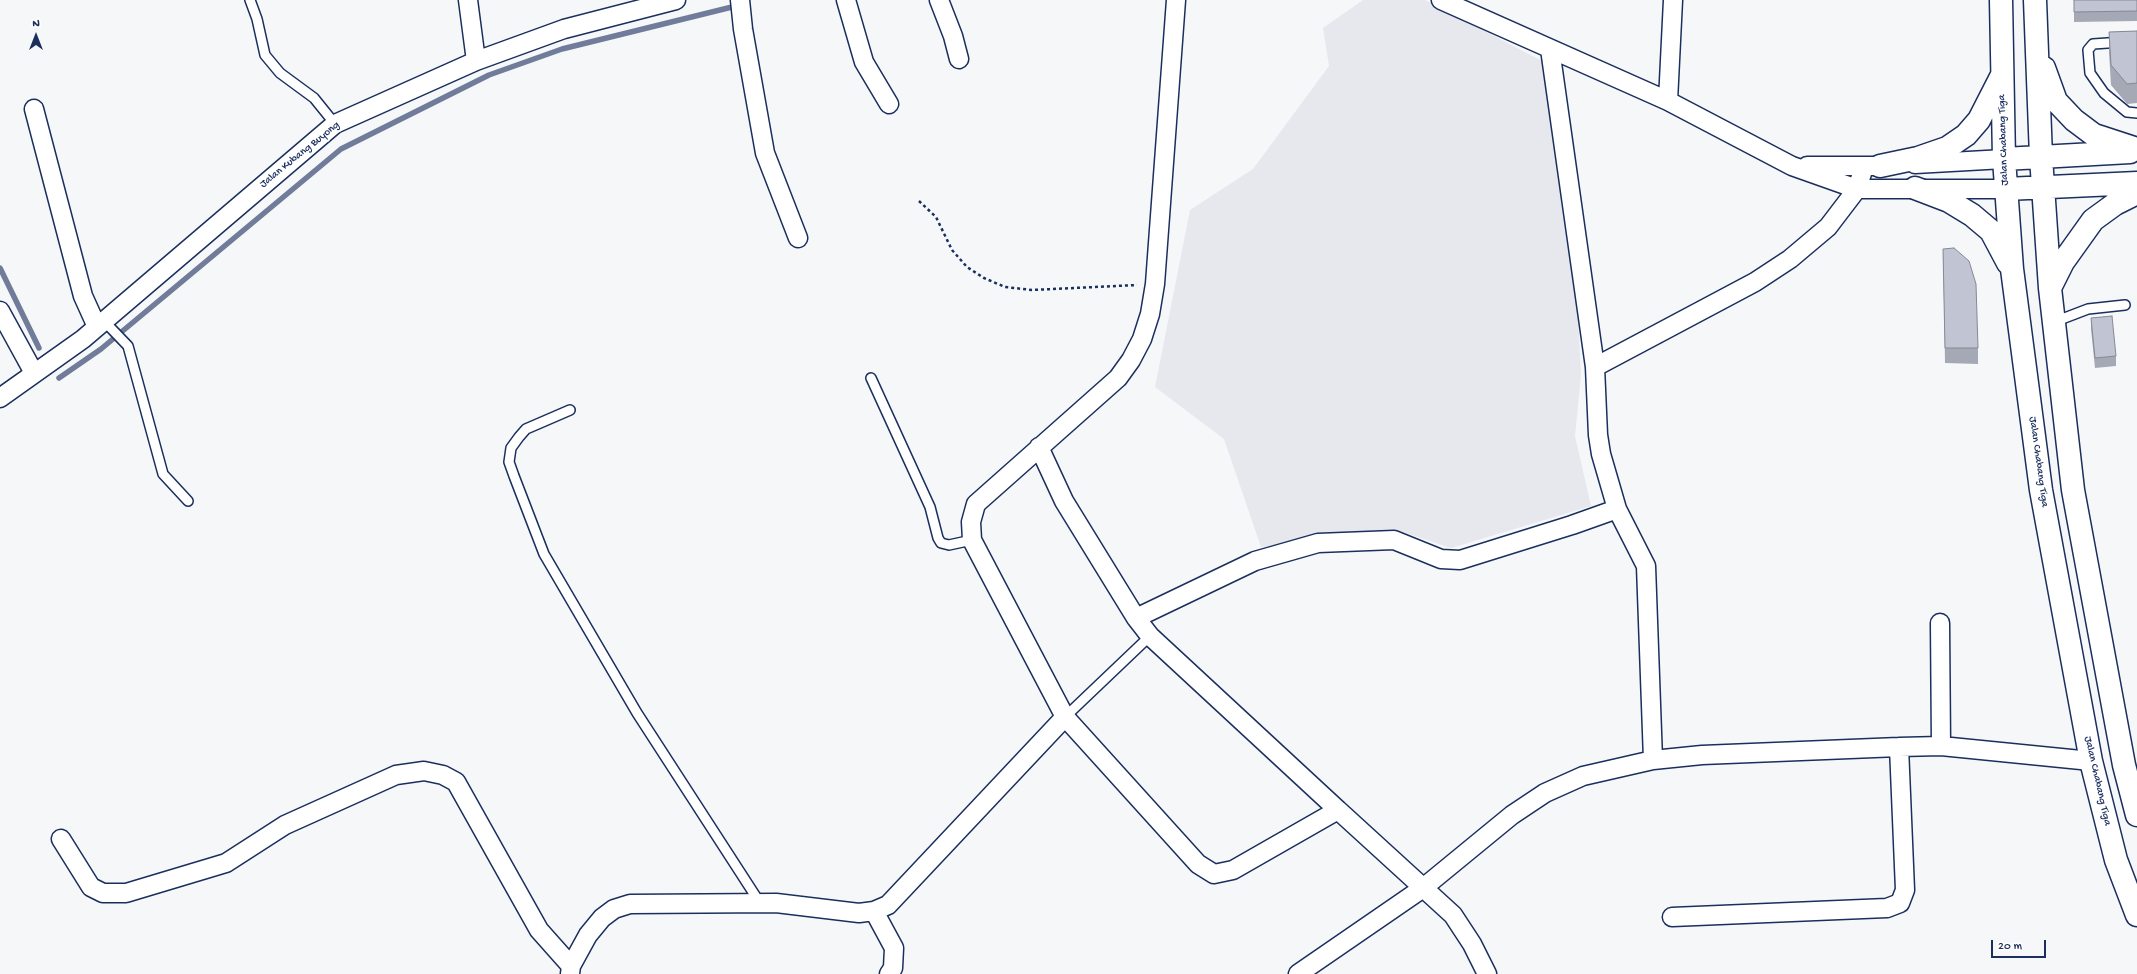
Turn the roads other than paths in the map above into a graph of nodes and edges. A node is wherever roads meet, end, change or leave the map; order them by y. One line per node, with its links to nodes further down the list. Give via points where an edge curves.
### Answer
1 (250, 0): 22 (lane, via 266,54 280,73 314,98)
2 (468, 0): 16 (street)
3 (676, 0): 16 (street, Jalan Kubang Buyong, via 564,29)
4 (740, 0): 34 (street, via 765,153)
5 (846, 0): 19 (street, via 864,62)
6 (939, 0): 15 (street)
7 (1176, 0): 46 (street, via 1155,284 1150,314 1142,339 1118,378)
8 (1441, 0): 14 (street)
9 (1673, 0): 18 (street)
10 (2001, 0): 17 (main road, Jalan Chabang Tiga)
11 (2035, 0): 13 (main road)
12 (2137, 41): 21 (lane, via 2093,44 2088,50 2090,73 2104,93 2127,112)
13 (2037, 46): 23 (main road, via 2056,101 2074,120 2094,135); 24 (main road)
14 (1550, 49): 18 (street); 41 (street)
15 (959, 59)
16 (476, 61): 22 (street, Jalan Kubang Buyong)
17 (2002, 74): 25 (main road, Jalan Chabang Tiga); 27 (main road, via 1979,120 1966,136 1947,148 1918,158)
18 (1668, 101): 26 (street)
19 (889, 104)
20 (34, 109): 40 (street, via 83,296)
21 (2137, 113)
22 (335, 124): 40 (street, Jalan Kubang Buyong)
23 (2137, 150): 24 (main road)
24 (2041, 157): 25 (main road); 29 (main road)
25 (2004, 159): 27 (street); 32 (main road, Jalan Chabang Tiga)
26 (1792, 166): 27 (street); 31 (street)
27 (1872, 166): 31 (street)
28 (2137, 183): 29 (main road)
29 (2043, 187): 32 (main road); 36 (main road)
30 (1915, 188): 31 (street); 32 (street); 35 (main road, via 1949,201 1972,215 1991,232)
31 (1858, 189): 41 (street, via 1828,227 1790,259 1756,282)
32 (2006, 189): 35 (main road, Jalan Chabang Tiga)
33 (2137, 193): 36 (main road, via 2115,204 2093,220 2063,262)
34 (798, 238)
35 (2012, 269): 57 (main road, Jalan Chabang Tiga, via 2041,490)
36 (2050, 288): 39 (main road)
37 (2125, 305): 39 (lane, via 2088,309)
38 (0, 311): 42 (street)
39 (2053, 322): 59 (main road, via 2075,504 2124,765)
40 (104, 326): 42 (street, Jalan Kubang Buyong); 47 (lane, via 128,346 164,474)
41 (1595, 367): 48 (street, via 1598,435)
42 (34, 373): 44 (street, Jalan Kubang Buyong)
43 (871, 378): 49 (lane, via 930,507 941,543 949,545)
44 (0, 398)
45 (570, 410): 62 (lane, via 526,430 511,448 509,462 544,554 637,713)
46 (1039, 447): 49 (street, via 976,504 971,522); 50 (street, via 1064,501)
47 (188, 501)
48 (1617, 509): 50 (street, via 1460,560 1441,559 1394,540 1318,543 1255,561); 56 (street, via 1646,566)
49 (972, 540): 53 (street)
50 (1136, 618): 52 (street)
51 (1940, 623): 54 (street)
52 (1150, 636): 53 (lane); 58 (street)
53 (1065, 717): 58 (street, via 1198,864 1214,874 1233,870); 63 (street, via 888,905)
54 (1941, 746): 55 (street); 57 (street)
55 (1899, 747): 56 (street, via 1702,755); 65 (street, via 1905,890 1900,903 1887,908)
56 (1653, 760): 61 (street, via 1583,776 1545,793 1512,815)
57 (2091, 761): 64 (main road, Jalan Chabang Tiga, via 2116,860)
58 (1338, 810): 61 (street)
59 (2137, 815)
60 (60, 839): 66 (street, via 91,887 103,893 126,893 226,863 285,825 396,774 424,772 444,775 456,782 539,930)
61 (1423, 888): 68 (street); 69 (street, via 1453,915)
62 (760, 903): 63 (street, via 859,913); 66 (street, via 630,904 614,909 602,918 588,935)
63 (874, 911): 67 (street, via 894,948)
64 (2137, 915)
65 (1672, 917)
66 (571, 970)
67 (889, 974)
68 (1298, 974)
69 (1487, 974)

